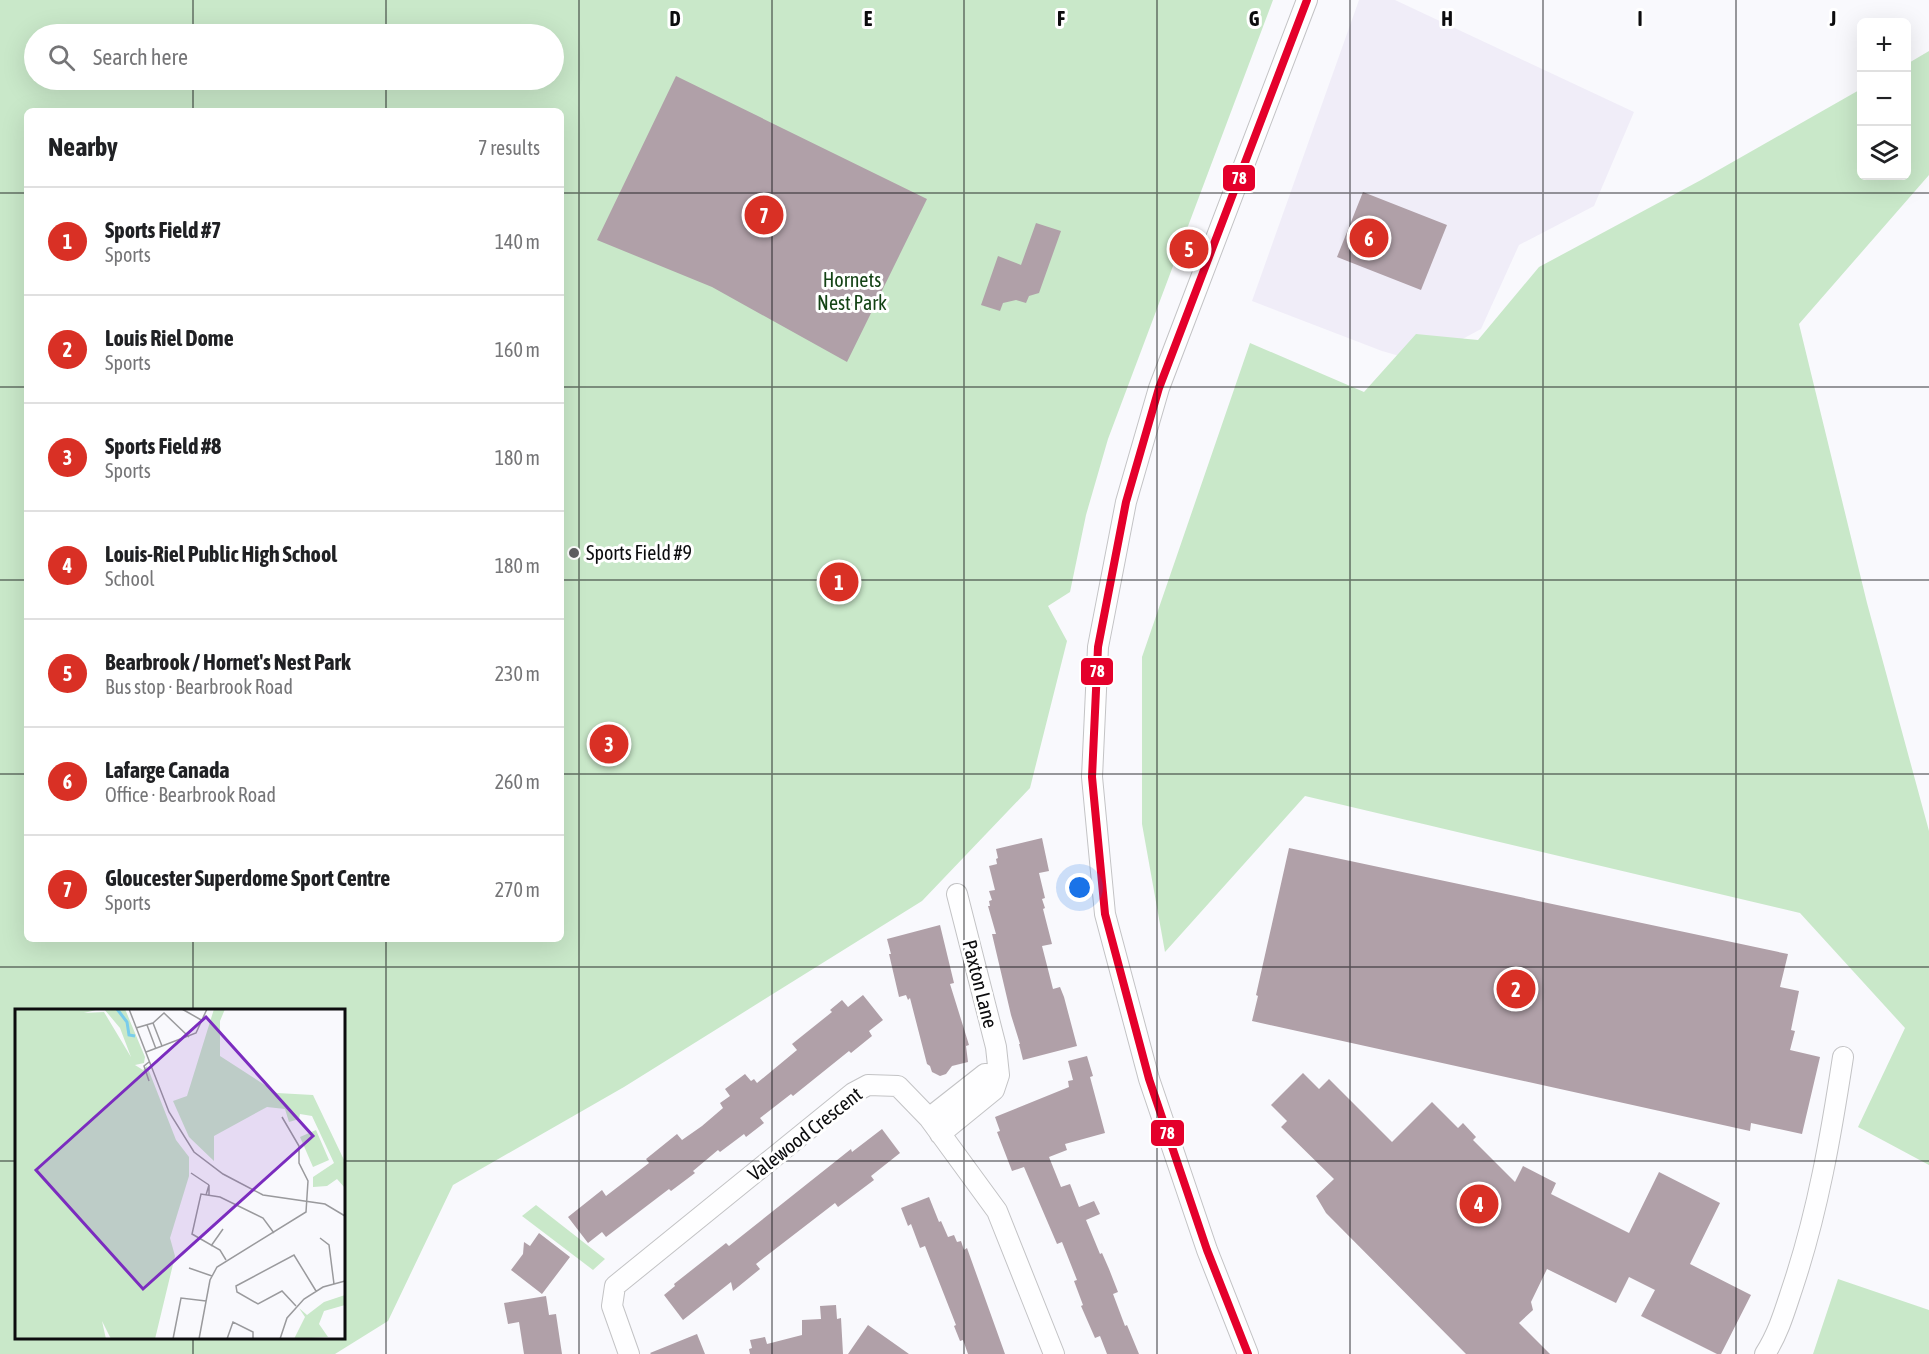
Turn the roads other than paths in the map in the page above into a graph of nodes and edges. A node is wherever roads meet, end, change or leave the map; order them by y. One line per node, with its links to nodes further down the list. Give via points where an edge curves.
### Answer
1 (1307, 0): 7 (street, via 1158,388 1126,502 1098,647 1092,777 1105,914 1143,1057 1207,1250)
2 (957, 894): 4 (street, Paxton Lane, via 996,1047 999,1075 984,1074)
3 (1844, 1057): 8 (street, via 1813,1215 1777,1335)
4 (934, 1126): 5 (street, Valewood Crescent, via 898,1086 868,1085 853,1093 615,1286 612,1306); 6 (street, Valewood Crescent, via 997,1211)
5 (629, 1354)
6 (1054, 1354)
7 (1248, 1354)
8 (1765, 1354)

